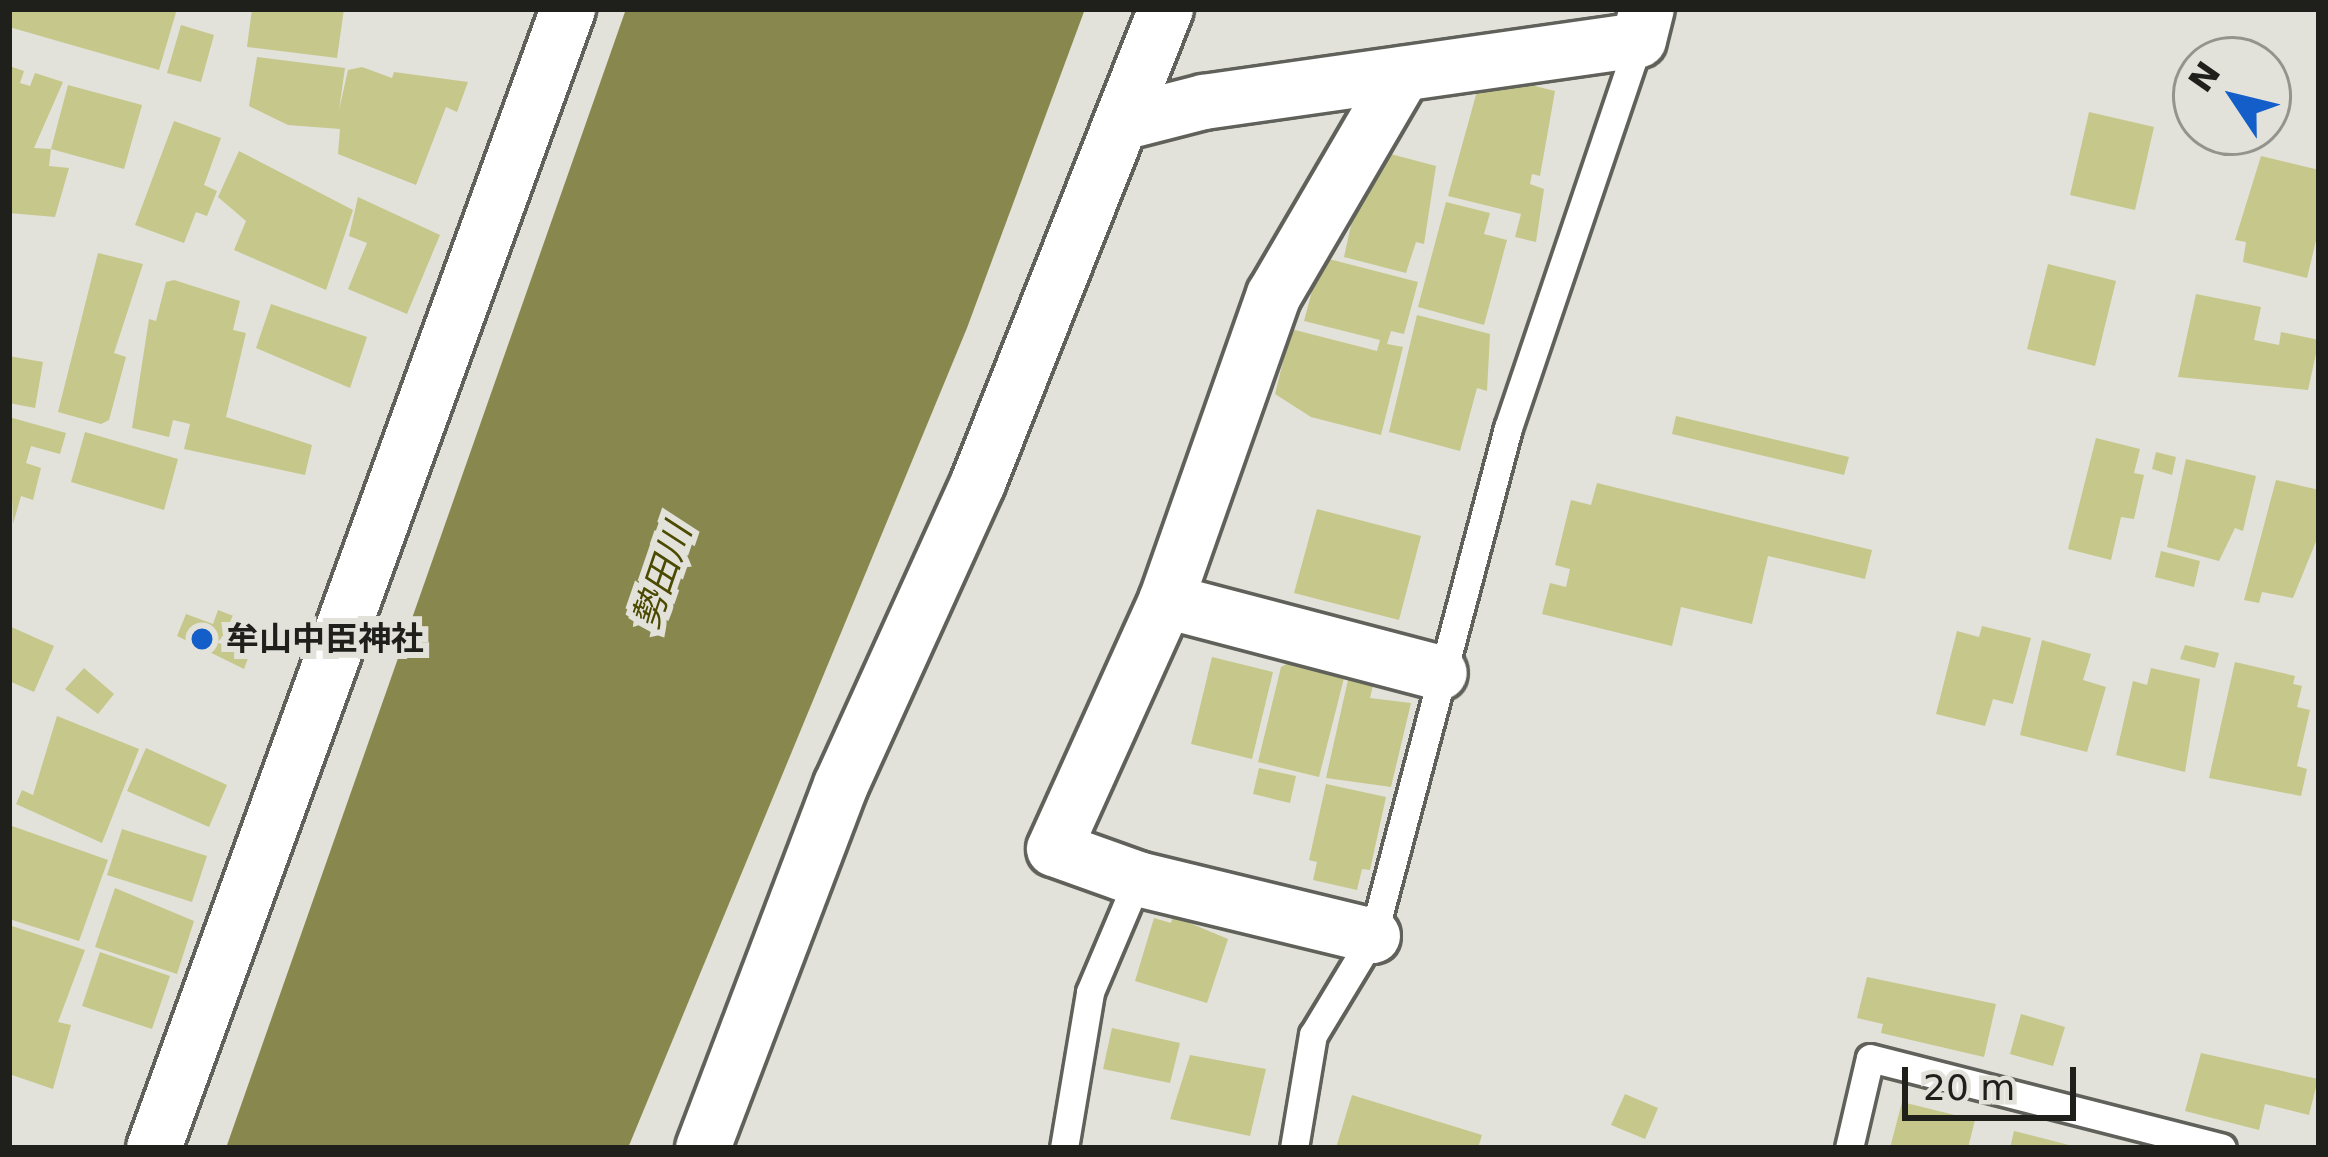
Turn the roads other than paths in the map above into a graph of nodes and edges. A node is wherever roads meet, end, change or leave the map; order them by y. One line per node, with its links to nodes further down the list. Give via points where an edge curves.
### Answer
1 (568, 9): 10 (street)
2 (1166, 9): 5 (street)
3 (1643, 25): 4 (street); 7 (lane, via 1508,428)
4 (1403, 74): 5 (street, via 1204,102); 6 (street, via 1274,295)
5 (1122, 123): 11 (street, via 978,483 841,785)
6 (1166, 601): 7 (street); 8 (street, via 1054,848)
7 (1440, 673): 9 (lane)
8 (1138, 879): 9 (street); 12 (lane, via 1090,992)
9 (1373, 935): 13 (lane, via 1312,1035)
10 (154, 1148)
11 (703, 1148)
12 (1064, 1148)
13 (1294, 1148)
14 (1849, 1148): 15 (lane, via 1870,1058)
15 (2222, 1148)

